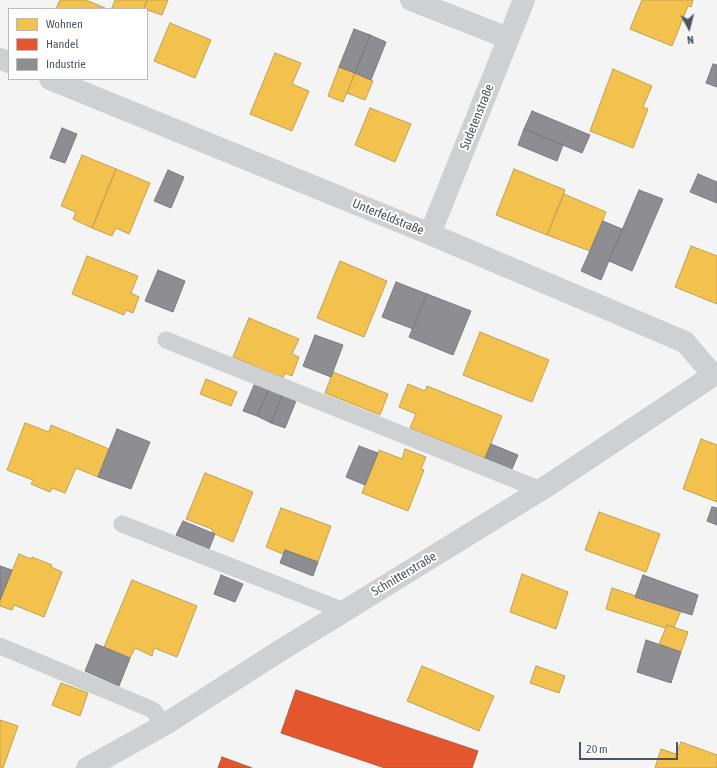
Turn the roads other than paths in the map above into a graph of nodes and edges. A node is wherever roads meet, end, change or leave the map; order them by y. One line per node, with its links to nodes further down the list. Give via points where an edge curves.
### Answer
1 (411, 0): 3 (street)
2 (524, 0): 3 (street, Sudetenstraße)
3 (508, 38): 5 (street, Sudetenstraße)
4 (52, 80): 5 (street, Unterfeldstraße)
5 (430, 234): 7 (street, Unterfeldstraße, via 685,342)
6 (166, 340): 8 (lane)
7 (715, 374): 8 (street, Schnitterstraße)
8 (541, 490): 10 (street, Schnitterstraße)
9 (122, 524): 10 (lane)
10 (344, 611): 12 (street, Schnitterstraße)
11 (0, 646): 12 (lane, via 153,710)
12 (164, 725): 13 (street, Schnitterstraße)
13 (88, 768)

